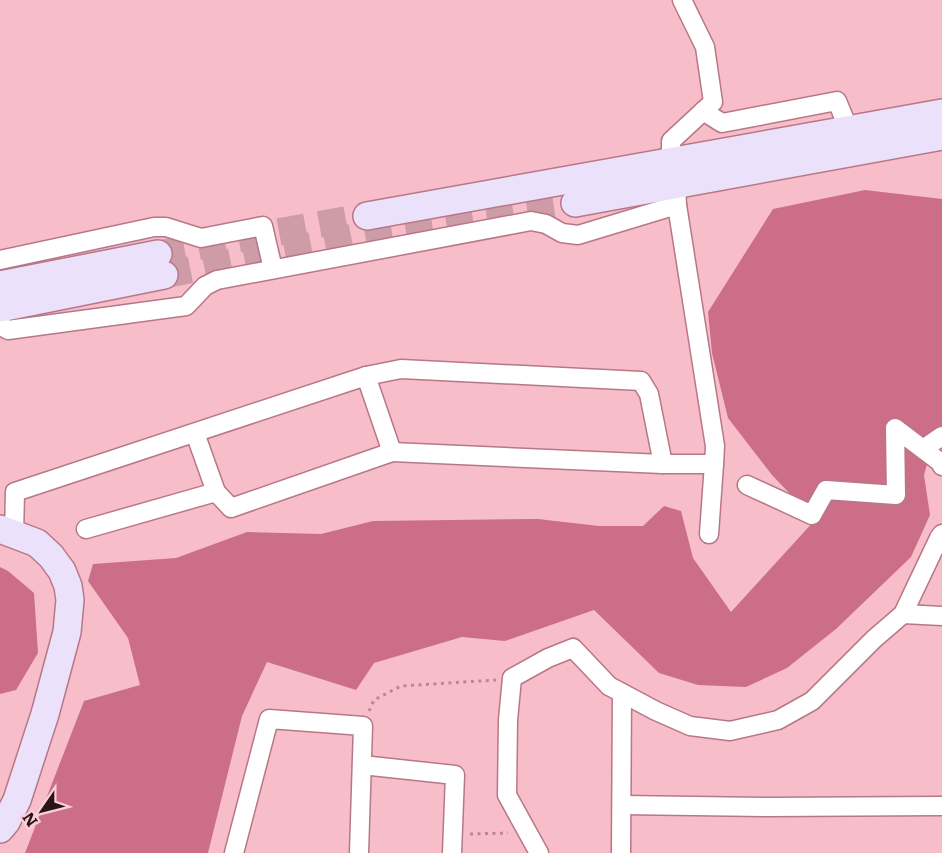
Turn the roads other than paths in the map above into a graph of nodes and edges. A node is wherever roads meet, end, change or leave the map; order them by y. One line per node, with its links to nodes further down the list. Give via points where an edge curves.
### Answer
1 (682, 0): 2 (street, via 705,47 713,102)
2 (703, 111): 4 (street, via 722,123 837,101); 6 (street, via 671,141)
3 (942, 113): 4 (street)
4 (849, 130): 6 (street)
5 (942, 136): 6 (street)
6 (675, 184): 7 (street); 8 (street); 10 (street, via 578,235 531,221); 20 (street, via 715,446)
7 (574, 203)
8 (367, 216)
9 (0, 260): 10 (street, via 154,227 166,226 201,238 264,226)
10 (273, 269): 13 (street, via 217,280 205,286 186,306 8,330)
11 (0, 285): 12 (street, via 161,264)
12 (0, 308)
13 (0, 322)
14 (366, 376): 15 (street); 18 (street); 19 (street, via 401,369 640,381 649,394)
15 (195, 433): 23 (street); 25 (street, via 15,492)
16 (942, 436): 17 (street)
17 (923, 449): 21 (street); 22 (street, via 895,428 896,495 826,490 812,515)
18 (392, 452): 19 (street); 23 (street, via 231,508)
19 (663, 464): 20 (street)
20 (714, 464): 26 (street)
21 (942, 466)
22 (747, 485)
23 (216, 492): 24 (street)
24 (86, 529)
25 (7, 532): 34 (street, via 37,543 51,556 62,571 70,600 67,632 45,714 17,800)
26 (709, 534)
27 (942, 534): 28 (street)
28 (903, 614): 29 (street); 30 (street, via 812,701 778,720 730,731 690,726)
29 (942, 616)
30 (622, 693): 32 (street); 38 (street, via 609,686 573,648 512,678 507,795)
31 (362, 765): 35 (street, via 363,726 269,719); 36 (street); 37 (street, via 455,775)
32 (622, 805): 33 (street); 39 (street)
33 (942, 806)
34 (0, 829)
35 (234, 853)
36 (359, 853)
37 (452, 853)
38 (539, 853)
39 (621, 853)

